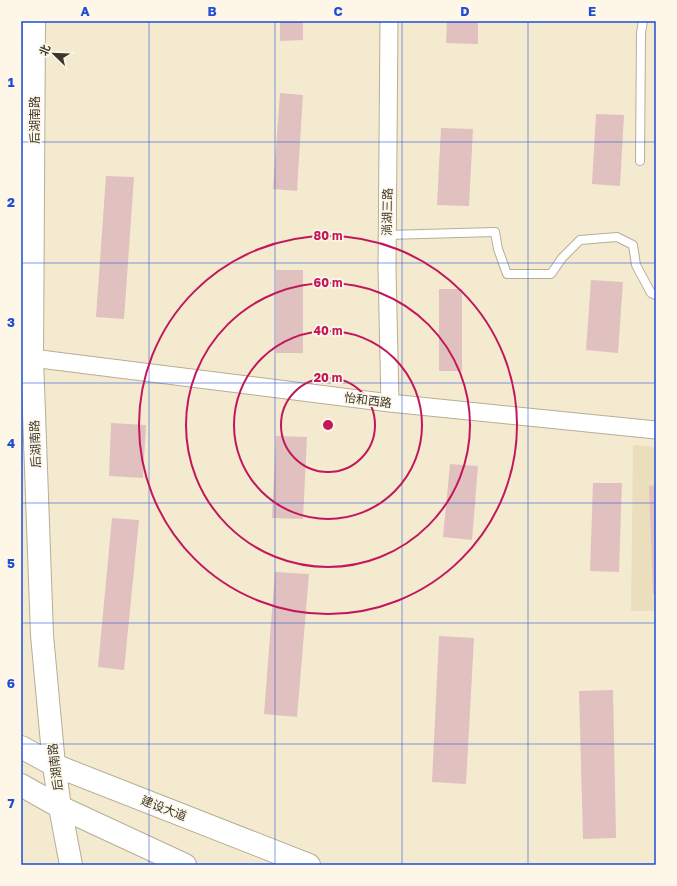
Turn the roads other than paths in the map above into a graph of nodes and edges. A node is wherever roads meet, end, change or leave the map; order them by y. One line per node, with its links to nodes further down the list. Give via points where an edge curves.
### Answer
1 (34, 21): 4 (street, 后湖南路)
2 (389, 21): 6 (street, 淌湖三路)
3 (643, 21): 5 (lane)
4 (28, 46): 8 (street, 后湖南路)
5 (640, 161)
6 (387, 235): 7 (lane, via 495,232 507,274 552,274 562,258 580,240 617,237 633,245 636,265 651,293); 9 (street, 淌湖三路)
7 (656, 296)
8 (32, 358): 9 (street, 怡和西路); 12 (street, 后湖南路, via 42,635)
9 (390, 403): 10 (street, 怡和西路)
10 (656, 430)
11 (21, 747): 12 (street, 建设大道)
12 (54, 765): 14 (street, 后湖南路); 17 (street, 建设大道)
13 (21, 785): 14 (street)
14 (60, 807): 15 (street, 后湖南路); 16 (street)
15 (72, 865)
16 (185, 865)
17 (309, 865)

